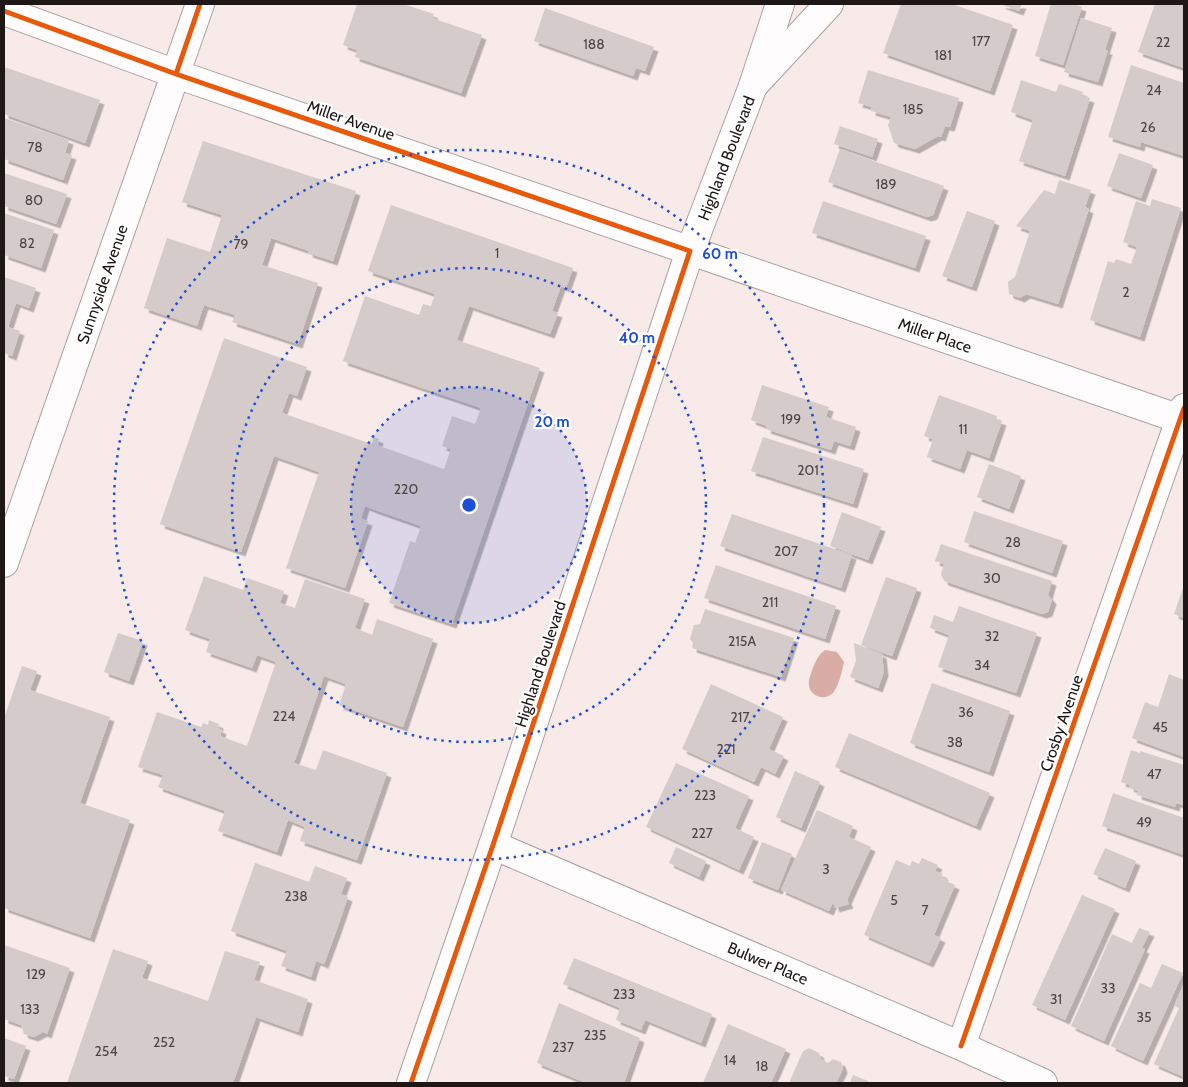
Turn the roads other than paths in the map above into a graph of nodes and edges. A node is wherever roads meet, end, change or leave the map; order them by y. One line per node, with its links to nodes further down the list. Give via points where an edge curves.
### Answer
1 (200, 4): 5 (street, Sunnyside Avenue)
2 (780, 4): 6 (street, Highland Boulevard)
3 (829, 4): 6 (street, Highland Boulevard)
4 (4, 11): 5 (street, Miller Avenue)
5 (176, 74): 7 (street, Miller Avenue); 9 (street, Sunnyside Avenue)
6 (753, 86): 7 (street, Highland Boulevard)
7 (690, 252): 8 (street, Miller Place); 10 (street, Highland Boulevard)
8 (1182, 414): 11 (street, Crosby Avenue)
9 (4, 563)
10 (493, 845): 11 (street, Bulwer Place); 12 (street, Highland Boulevard)
11 (961, 1046): 13 (street, Bulwer Place)
12 (411, 1083)
13 (1043, 1083)

